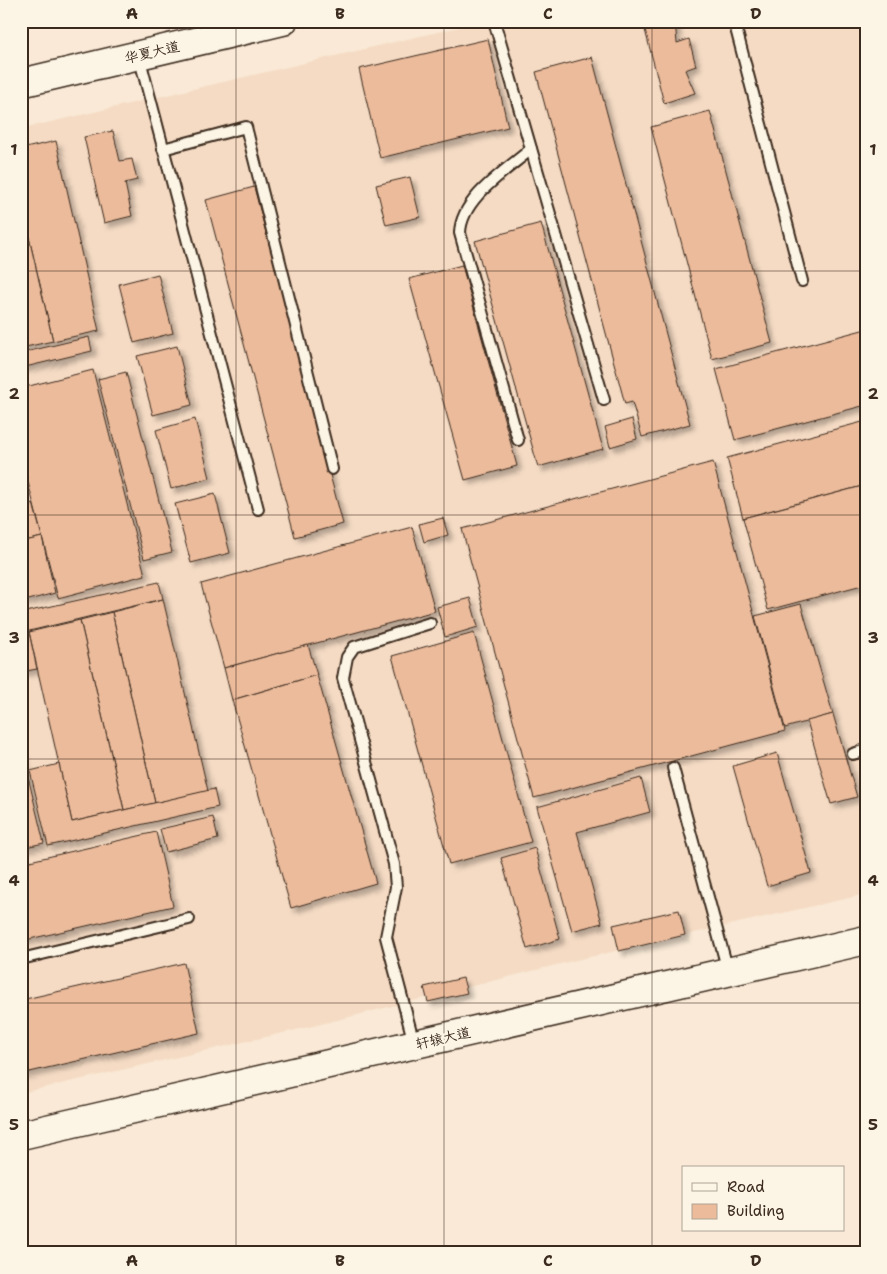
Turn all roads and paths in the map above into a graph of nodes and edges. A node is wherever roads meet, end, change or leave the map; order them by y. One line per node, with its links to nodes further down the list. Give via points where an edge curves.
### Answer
1 (494, 21): 7 (lane)
2 (734, 21): 8 (lane)
3 (268, 23): 4 (street, 华夏大道)
4 (139, 55): 5 (street, 华夏大道); 6 (lane)
5 (21, 83)
6 (163, 149): 11 (lane, via 246,127); 12 (lane)
7 (531, 149): 9 (lane); 10 (lane, via 473,200 460,233)
8 (802, 281)
9 (604, 400)
10 (518, 440)
11 (332, 469)
12 (258, 509)
13 (430, 623): 21 (lane, via 354,648 347,657 343,678 394,864 396,887 386,937)
14 (866, 750): 15 (lane)
15 (853, 754)
16 (673, 768): 20 (lane)
17 (189, 919): 19 (lane)
18 (866, 940): 20 (street, 轩辕大道)
19 (21, 959)
20 (728, 972): 21 (street, 轩辕大道)
21 (414, 1044): 22 (street, 轩辕大道)
22 (21, 1135)

